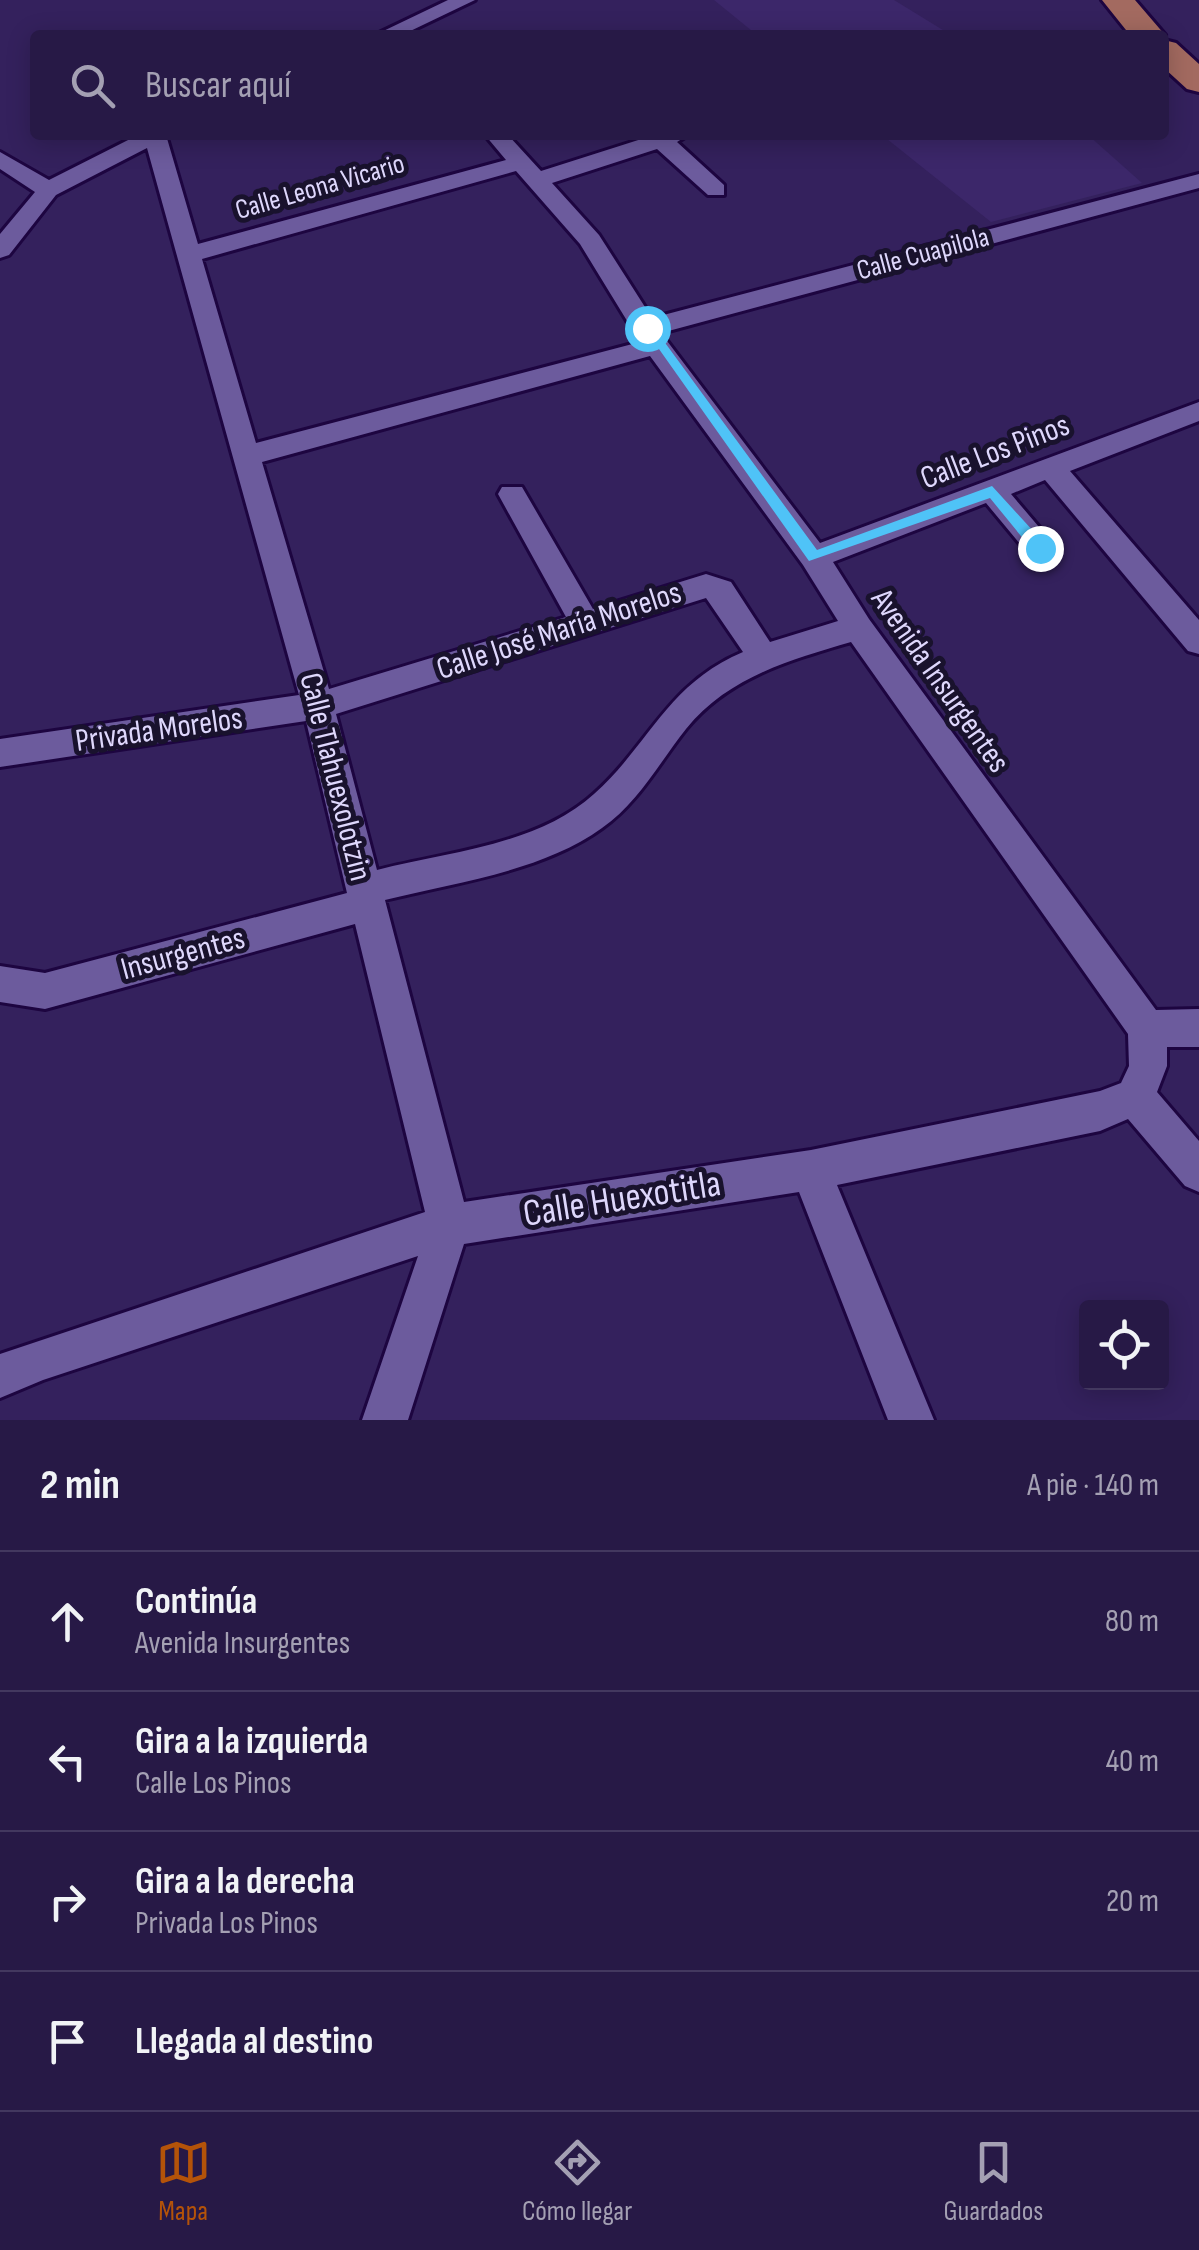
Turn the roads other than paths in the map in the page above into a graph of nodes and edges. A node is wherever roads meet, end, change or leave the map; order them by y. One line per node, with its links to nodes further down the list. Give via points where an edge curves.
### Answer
1 (1118, 0): 4 (main road)
2 (450, 3): 3 (street)
3 (399, 30)
4 (1144, 30)
5 (1169, 55): 6 (main road)
6 (1199, 82)
7 (144, 140): 15 (street)
8 (156, 140): 18 (street, Calle Tlahuexolotzin)
9 (501, 140): 13 (street, Avenida Insurgentes)
10 (662, 140): 13 (street, Calle Leona Vicario)
11 (672, 140): 16 (street)
12 (0, 159): 15 (street)
13 (530, 171): 18 (street, Calle Leona Vicario); 19 (street, Avenida Insurgentes, via 590,240)
14 (1199, 181): 19 (street, Calle Cuapilola)
15 (48, 190): 17 (street)
16 (716, 190)
17 (0, 250)
18 (191, 254): 21 (street, Calle Tlahuexolotzin)
19 (652, 337): 21 (street, Calle Cuapilola); 26 (street, Avenida Insurgentes)
20 (1199, 412): 22 (street, Calle Los Pinos)
21 (249, 456): 31 (street, Calle Tlahuexolotzin)
22 (1052, 469): 23 (street, Calle Los Pinos); 29 (street)
23 (992, 491): 25 (street); 26 (street, Calle Los Pinos)
24 (512, 494): 27 (street)
25 (1040, 548)
26 (814, 557): 28 (street, Avenida Insurgentes)
27 (586, 625): 30 (street, Calle José María Morelos, via 714,587); 31 (street, Calle José María Morelos)
28 (858, 628): 30 (street, Insurgentes); 36 (street, Avenida Insurgentes)
29 (1199, 642)
30 (766, 660): 33 (street, Insurgentes, via 690,702 614,800 586,821 552,838)
31 (318, 706): 32 (street, Privada Morelos); 33 (street, Calle Tlahuexolotzin)
32 (0, 753)
33 (365, 897): 34 (street, Insurgentes, via 45,991); 40 (street, Calle Tlahuexolotzin)
34 (0, 984)
35 (1199, 1028): 36 (street)
36 (1146, 1029): 37 (street, via 1148,1066)
37 (1135, 1098): 38 (street, Calle Huexotitla, via 1100,1111); 39 (street)
38 (811, 1170): 40 (street, Calle Huexotitla); 43 (street)
39 (1199, 1172)
40 (449, 1225): 41 (street, Calle Huexotitla); 42 (street)
41 (0, 1376)
42 (385, 1420)
43 (911, 1420)

